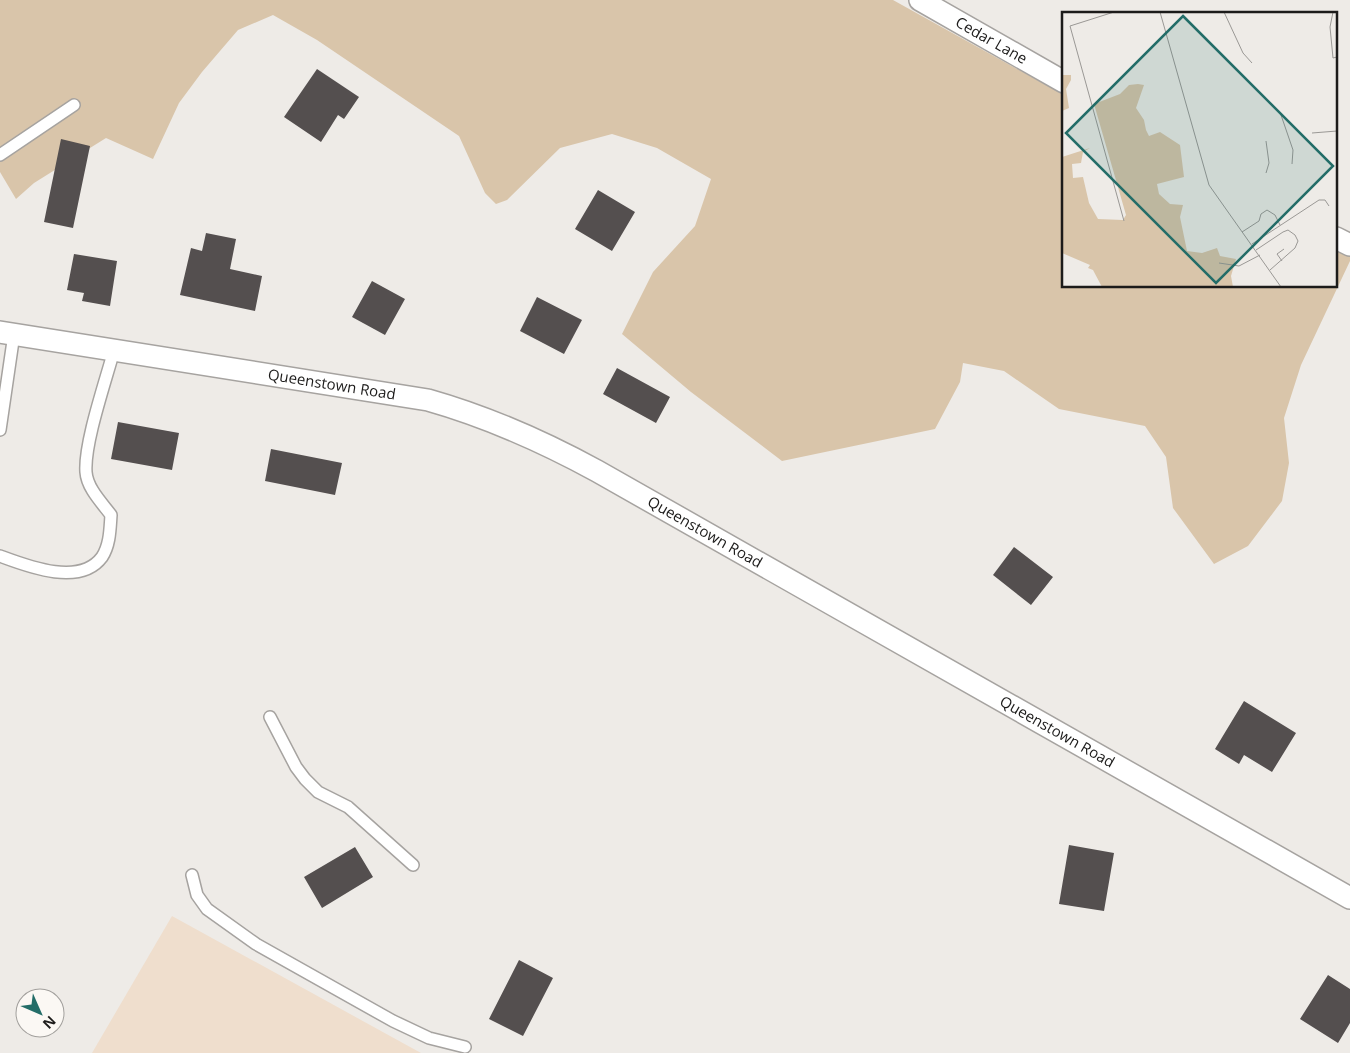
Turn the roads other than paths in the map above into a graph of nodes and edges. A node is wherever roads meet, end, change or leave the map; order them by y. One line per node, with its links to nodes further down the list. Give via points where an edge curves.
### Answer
1 (920, 0): 2 (street, Cedar Lane)
2 (1062, 81)
3 (74, 105): 4 (lane)
4 (0, 155)
5 (1338, 239): 6 (street)
6 (1350, 245)
7 (7, 333): 8 (street, Queenstown Road); 10 (lane)
8 (114, 350): 12 (lane, via 90,438 86,473 94,493 111,515 109,540 102,557 90,566 66,573 40,571); 16 (street, Queenstown Road, via 428,400 472,412 522,432 597,471)
9 (0, 367): 10 (lane)
10 (8, 379): 11 (lane)
11 (0, 430)
12 (0, 556)
13 (270, 717): 14 (lane, via 305,779 318,792 348,807)
14 (413, 865)
15 (192, 875): 17 (lane, via 197,895 208,910 256,944 392,1021 429,1038)
16 (1350, 898)
17 (465, 1047)

